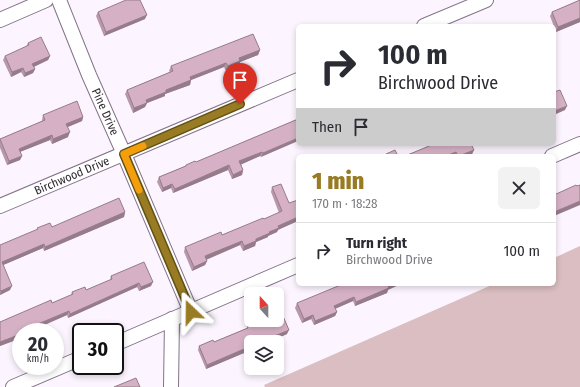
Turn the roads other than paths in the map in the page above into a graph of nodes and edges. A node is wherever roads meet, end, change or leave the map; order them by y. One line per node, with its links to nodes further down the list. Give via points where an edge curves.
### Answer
1 (46, 0): 4 (street)
2 (58, 0): 8 (street, Pine Drive)
3 (486, 0): 5 (street)
4 (0, 20)
5 (429, 24)
6 (296, 81): 8 (street, Birchwood Drive)
7 (580, 144): 9 (street)
8 (124, 154): 10 (street, Birchwood Drive); 12 (street, Pine Drive)
9 (556, 154)
10 (0, 206)
11 (296, 266): 12 (street)
12 (191, 312): 13 (street)
13 (172, 319): 14 (street); 17 (street)
14 (124, 340)
15 (72, 362): 16 (street)
16 (13, 387)
17 (171, 387)

